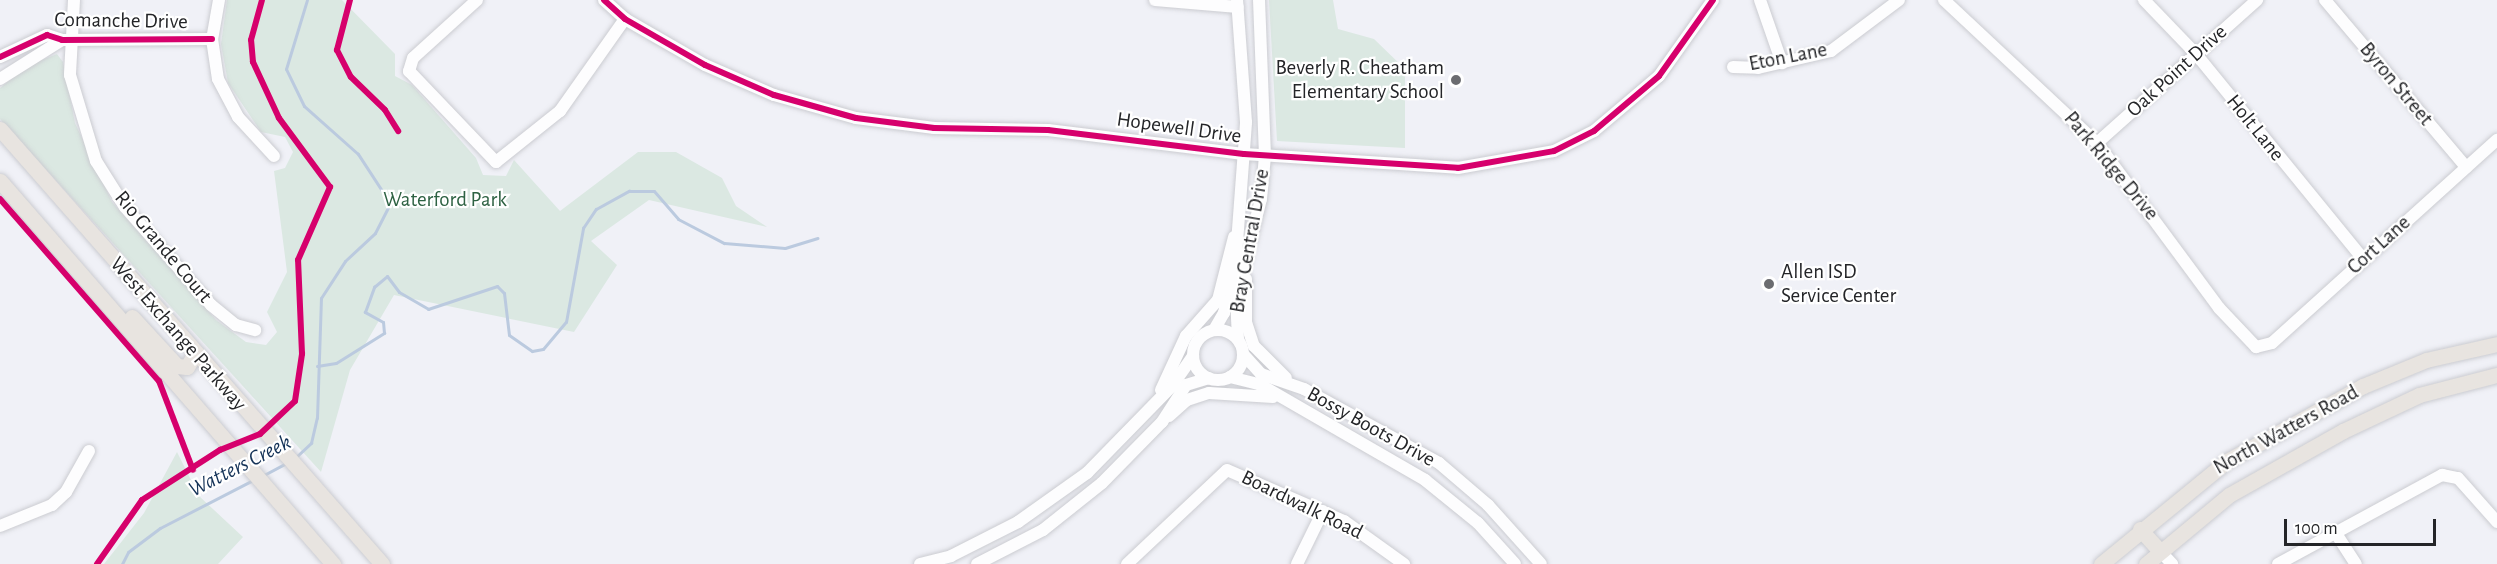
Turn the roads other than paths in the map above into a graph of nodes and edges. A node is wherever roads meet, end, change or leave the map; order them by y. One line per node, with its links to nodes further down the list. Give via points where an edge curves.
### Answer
1 (74, 0): 17 (street, Rio Grande Court)
2 (219, 0): 16 (street)
3 (477, 0): 15 (street, via 409,66 484,156 496,162 560,111)
4 (604, 0): 15 (street, Hopewell Drive)
5 (1155, 0): 14 (street)
6 (1258, 0): 28 (street, Bray Central Drive)
7 (1713, 0): 28 (street, Hopewell Drive, via 1659,76 1633,103 1554,151 1458,168)
8 (1760, 0): 20 (street)
9 (1899, 0): 20 (street, Eton Lane, via 1831,51)
10 (1944, 0): 25 (street, Park Ridge Drive)
11 (2144, 0): 18 (street, Holt Lane)
12 (2256, 0): 18 (street, Oak Point Drive)
13 (2325, 0): 29 (street, Byron Street)
14 (1238, 3): 26 (street, Bray Central Drive)
15 (625, 19): 26 (street, Hopewell Drive, via 705,65 774,95 856,118 934,129 1059,131)
16 (212, 39): 17 (street, Comanche Drive); 27 (street, via 226,100)
17 (65, 40): 19 (street, Comanche Drive, via 37,37); 22 (street, Comanche Drive); 35 (street, Rio Grande Court, via 79,115 112,189 211,305 236,325)
18 (2196, 54): 25 (street, Oak Point Drive); 33 (street, Holt Lane)
19 (0, 57)
20 (1782, 63): 21 (street, Eton Lane)
21 (1733, 67)
22 (0, 79)
23 (0, 129): 40 (main road, West Exchange Parkway)
24 (2497, 140): 29 (street, Cort Lane)
25 (2097, 143): 39 (street, Park Ridge Drive, via 2219,308)
26 (1244, 154): 28 (street, Hopewell Drive); 31 (street, Bray Central Drive)
27 (274, 156)
28 (1264, 156): 32 (street, Bray Central Drive)
29 (2466, 167): 33 (street, Cort Lane)
30 (0, 181): 34 (main road, West Exchange Parkway)
31 (1235, 234): 36 (street, Bray Central Drive, via 1226,308); 47 (street, via 1218,300 1186,336)
32 (1251, 242): 37 (street, Bray Central Drive, via 1236,297); 46 (street, via 1246,285 1251,340 1265,363)
33 (2363, 259): 39 (street, Cort Lane, via 2272,343)
34 (70, 262): 40 (main road, via 97,277 177,366 187,367); 57 (main road, West Exchange Parkway)
35 (255, 330)
36 (1214, 330): 37 (street); 42 (street, via 1197,341)
37 (1238, 339): 41 (street)
38 (2497, 344): 54 (main road, North Watters Road, via 2426,360 2363,386 2227,461)
39 (2259, 347)
40 (195, 353): 58 (main road, West Exchange Parkway)
41 (1243, 354): 44 (street); 46 (street, Bossy Boots Drive, via 1261,374)
42 (1193, 356): 45 (street); 47 (street)
43 (2497, 375): 56 (main road, North Watters Road, via 2419,395 2343,431 2229,495)
44 (1230, 377): 45 (street); 48 (street, Bossy Boots Drive, via 1260,384)
45 (1209, 378): 49 (street, via 1186,385)
46 (1304, 389): 65 (street, Bossy Boots Drive, via 1439,464 1488,505)
47 (1153, 405): 59 (street, via 1107,456 1038,510 951,556)
48 (1295, 406): 49 (street, via 1262,394 1219,392 1187,400); 64 (street, Bossy Boots Drive, via 1440,490)
49 (1162, 422): 60 (street, via 1102,483 1043,530)
50 (89, 451): 53 (street, via 66,492 52,506)
51 (1323, 511): 61 (street, Boardwalk Road, via 1227,470); 62 (street); 63 (street, Boardwalk Road)
52 (2497, 522): 55 (street, via 2451,475)
53 (0, 526)
54 (2140, 529): 56 (main road); 66 (main road, North Watters Road)
55 (2335, 532): 69 (street); 70 (street)
56 (2160, 551): 67 (main road, North Watters Road); 68 (street)
57 (333, 564)
58 (382, 564)
59 (920, 564)
60 (978, 564)
61 (1127, 564)
62 (1297, 564)
63 (1404, 564)
64 (1515, 564)
65 (1541, 564)
66 (2101, 564)
67 (2146, 564)
68 (2172, 564)
69 (2278, 564)
70 (2356, 564)

